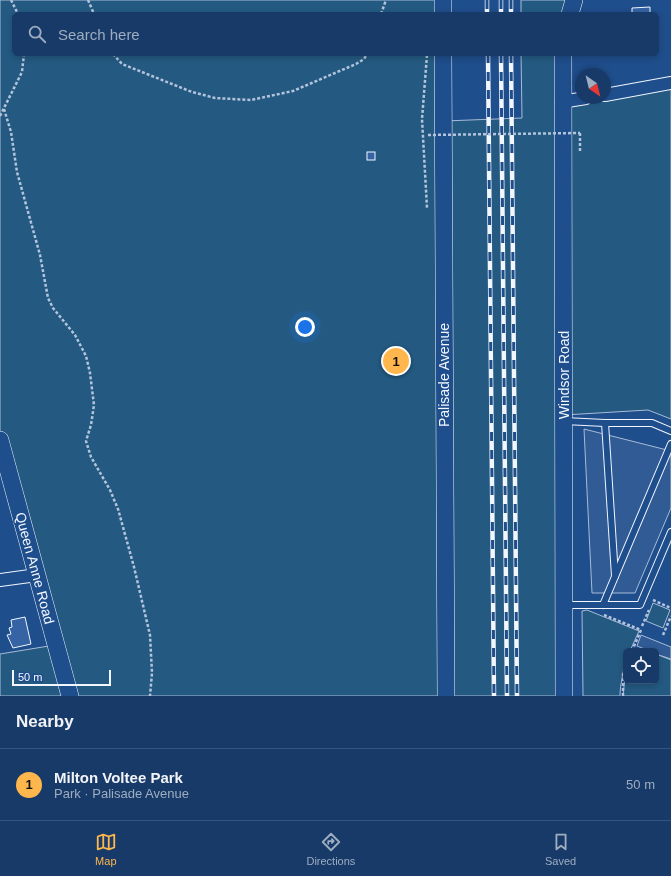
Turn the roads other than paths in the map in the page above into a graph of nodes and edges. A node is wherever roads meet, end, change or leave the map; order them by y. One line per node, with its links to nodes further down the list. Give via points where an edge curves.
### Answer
1 (443, 0): 3 (street)
2 (574, 0): 4 (street)
3 (443, 12)
4 (571, 12)
5 (443, 56): 23 (street, Palisade Avenue)
6 (563, 56): 10 (street, Windsor Road)
7 (671, 83): 8 (street)
8 (611, 94)
9 (575, 100): 10 (street)
10 (561, 102): 11 (street, Windsor Road)
11 (564, 421): 12 (lane); 20 (street, Windsor Road)
12 (605, 423): 13 (lane, via 652,423); 18 (lane)
13 (671, 431)
14 (0, 440): 17 (street, Queen Anne Road)
15 (671, 444): 18 (lane)
16 (671, 532): 21 (lane, via 640,605)
17 (37, 575): 19 (street); 22 (street, Queen Anne Road)
18 (615, 577): 21 (lane)
19 (0, 580)
20 (563, 605): 21 (lane); 24 (street, Windsor Road)
21 (603, 605)
22 (70, 696)
23 (446, 696)
24 (564, 696)

